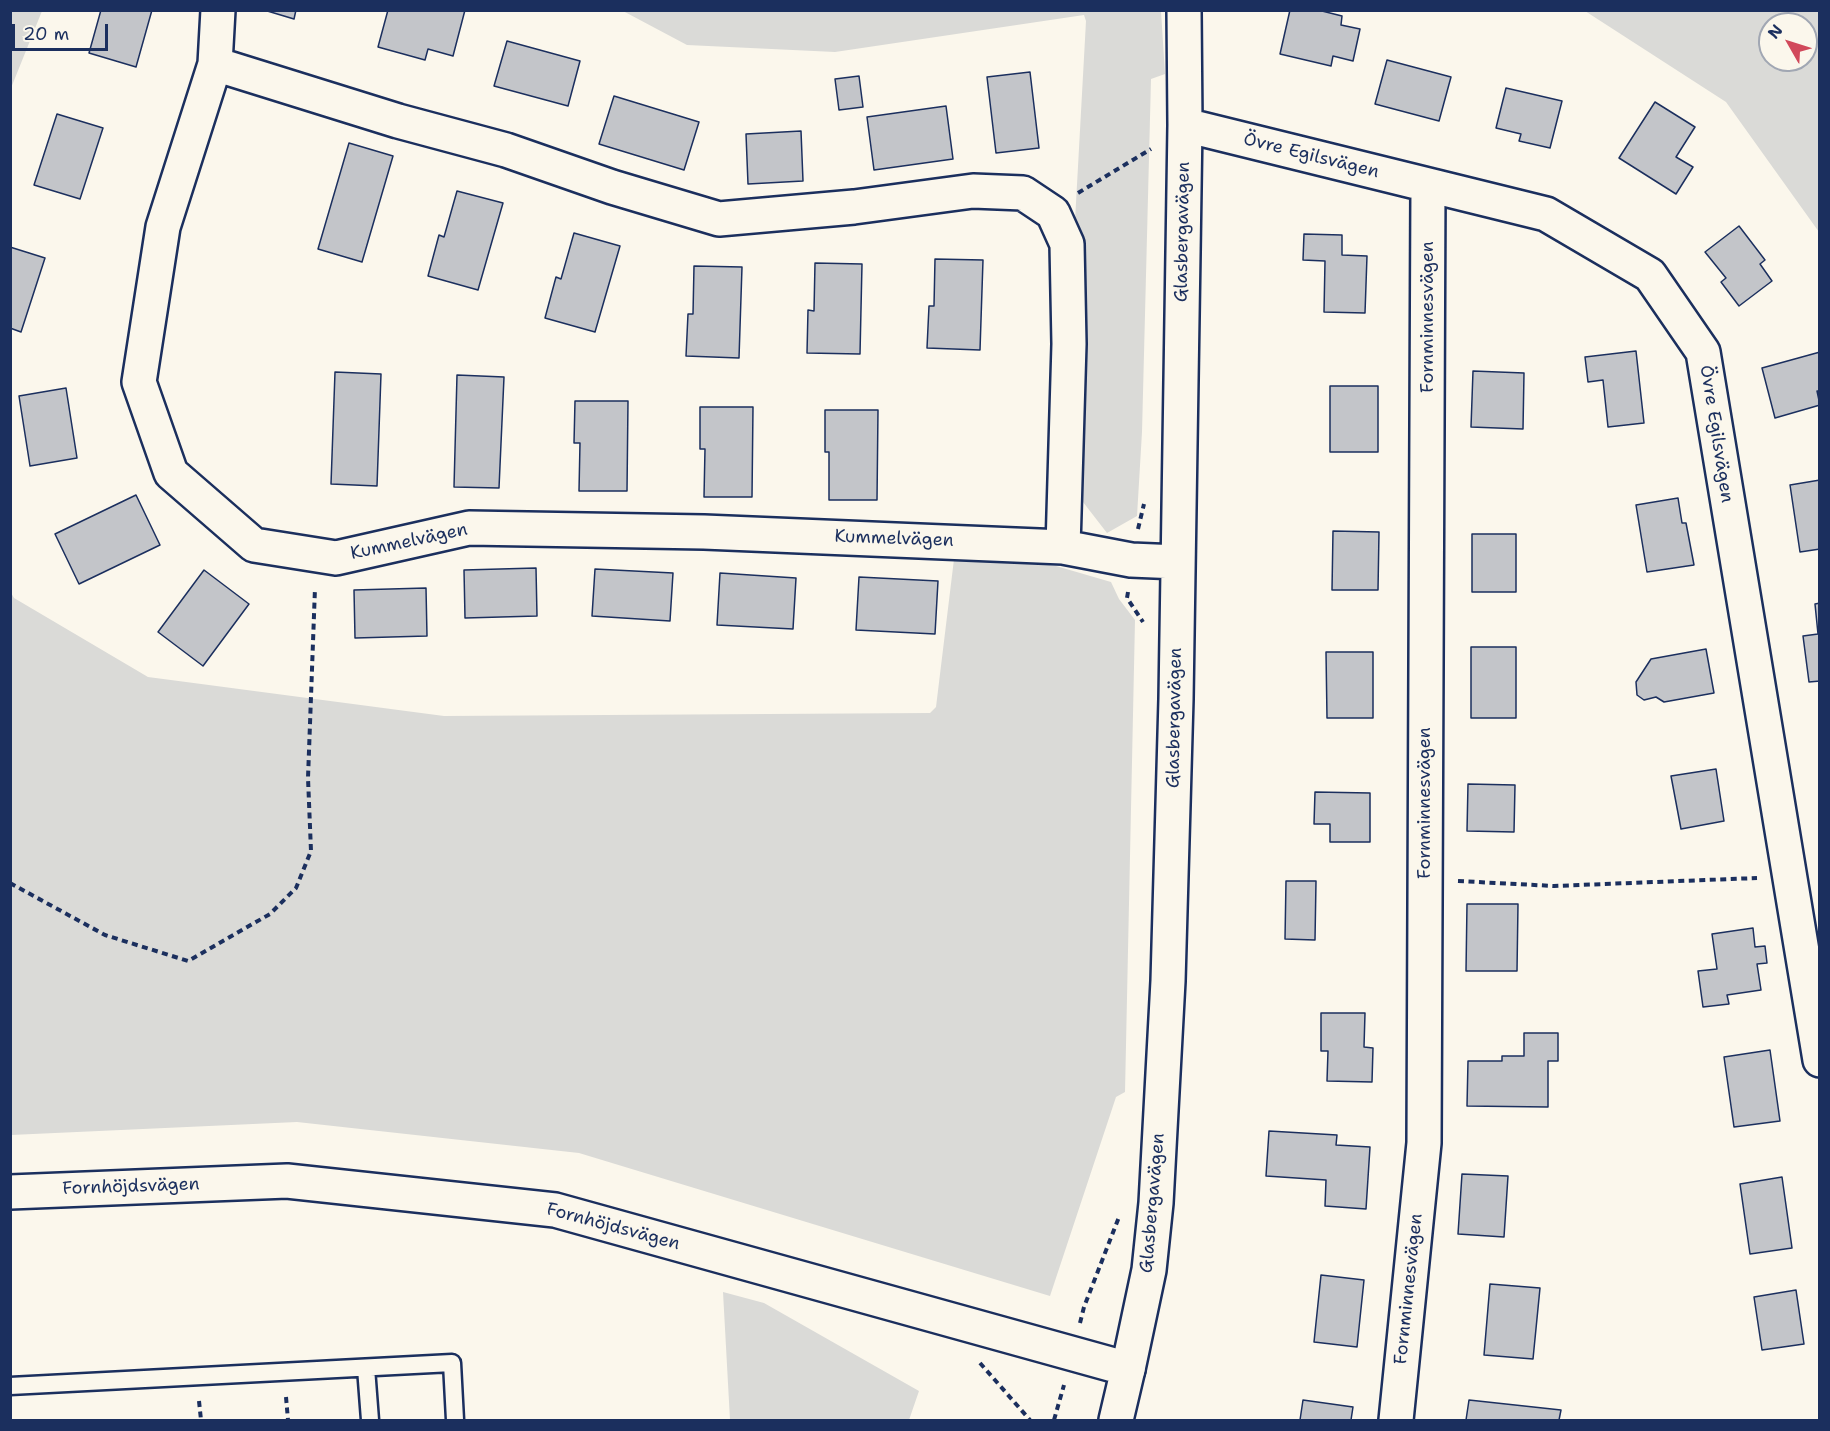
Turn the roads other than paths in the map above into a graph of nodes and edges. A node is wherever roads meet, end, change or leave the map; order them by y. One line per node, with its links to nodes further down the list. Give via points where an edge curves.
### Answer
1 (218, 10): 3 (street, Kummelvägen)
2 (1184, 10): 4 (street, Glasbergavägen)
3 (215, 64): 6 (street, via 506,150 719,219 974,191 1023,193 1053,213 1067,244 1069,344); 6 (street, Kummelvägen, via 163,227 139,382 171,473 254,545 336,558 469,528 704,532)
4 (1185, 125): 5 (street, Övre Egilsvägen); 7 (street, Glasbergavägen)
5 (1428, 185): 8 (street, Övre Egilsvägen, via 1546,214 1650,275 1703,352); 16 (street, Fornminnesvägen, via 1424,1143)
6 (1063, 547): 7 (street, Kummelvägen, via 1131,560)
7 (1178, 562): 11 (street, Glasbergavägen, via 1168,981 1156,1203 1149,1270)
8 (1820, 1060)
9 (10, 1192): 11 (street, Fornhöjdsvägen, via 287,1181 555,1210)
10 (366, 1368): 12 (lane); 13 (lane); 14 (lane, via 452,1363)
11 (1128, 1370): 15 (street, Glasbergavägen)
12 (10, 1386)
13 (370, 1420)
14 (455, 1420)
15 (1116, 1420)
16 (1396, 1420)

